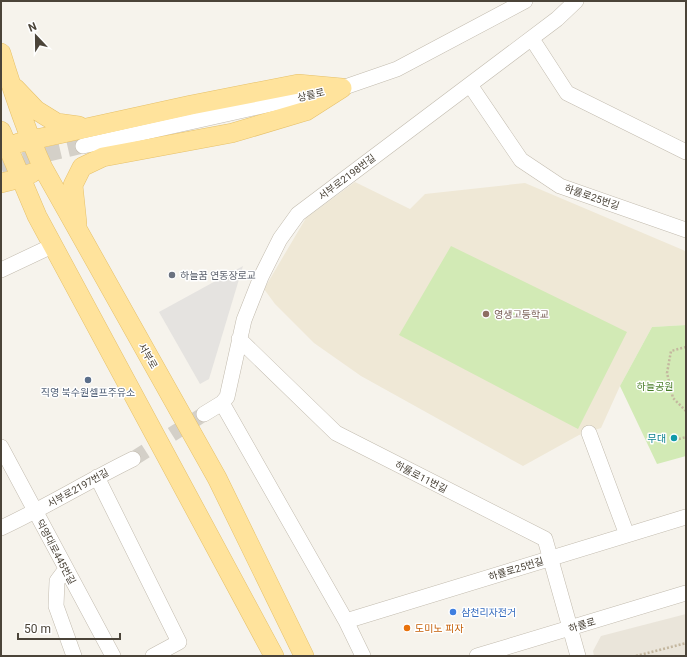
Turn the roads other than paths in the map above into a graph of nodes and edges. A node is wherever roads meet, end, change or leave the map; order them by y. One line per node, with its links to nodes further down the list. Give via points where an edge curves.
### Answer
1 (525, 1): 7 (street, 상률로, via 397,70)
2 (576, 1): 3 (street, 서부로2198번길)
3 (532, 39): 6 (street, 서부로2198번길); 12 (street, via 567,93)
4 (1, 53): 5 (main road, 서부로)
5 (10, 83): 8 (main road, via 36,110 57,123); 9 (main road, 서부로)
6 (470, 85): 16 (street, 하률로25번길, via 520,160 560,186); 20 (street, 서부로2198번길, via 298,214 280,239 261,277)
7 (342, 88): 8 (main road, via 298,84); 11 (street, 상률로); 17 (main road, via 306,111 232,133 103,157 82,167 73,185)
8 (86, 128): 9 (main road)
9 (30, 140): 10 (main road); 13 (main road, 서부로)
10 (3, 141): 14 (main road)
11 (82, 146)
12 (686, 152)
13 (43, 168): 14 (main road); 17 (main road, 서부로)
14 (21, 178): 15 (main road); 18 (main road, via 37,216)
15 (1, 183)
16 (686, 230)
17 (78, 232): 40 (main road, 서부로, via 217,478)
18 (54, 245): 19 (street); 39 (main road)
19 (1, 270)
20 (239, 339): 21 (street, 서부로2198번길, via 227,397); 31 (street, 하률로11번길, via 336,433 545,539)
21 (222, 403): 22 (street); 34 (street)
22 (204, 414)
23 (589, 432): 30 (street)
24 (1, 447): 27 (street, 덕영대로445번길)
25 (133, 459): 26 (street, 서부로2197번길)
26 (97, 477): 27 (street, 서부로2197번길); 38 (street, via 179,642)
27 (35, 512): 29 (street, 서부로2197번길); 32 (street, 덕영대로445번길)
28 (686, 517): 30 (street, 하률로25번길)
29 (1, 528)
30 (626, 535): 31 (street, 하률로25번길)
31 (551, 558): 34 (street, 하률로25번길); 35 (street, 하률로11번길)
32 (66, 569): 36 (street, via 57,581 56,606); 37 (street, 덕영대로445번길)
33 (686, 593): 35 (street, 하률로)
34 (346, 621): 41 (street)
35 (571, 628): 42 (street, 하률로); 43 (street, 하률로11번길)
36 (74, 656)
37 (113, 656)
38 (153, 656)
39 (274, 656)
40 (304, 656)
41 (364, 656)
42 (477, 656)
43 (578, 656)

